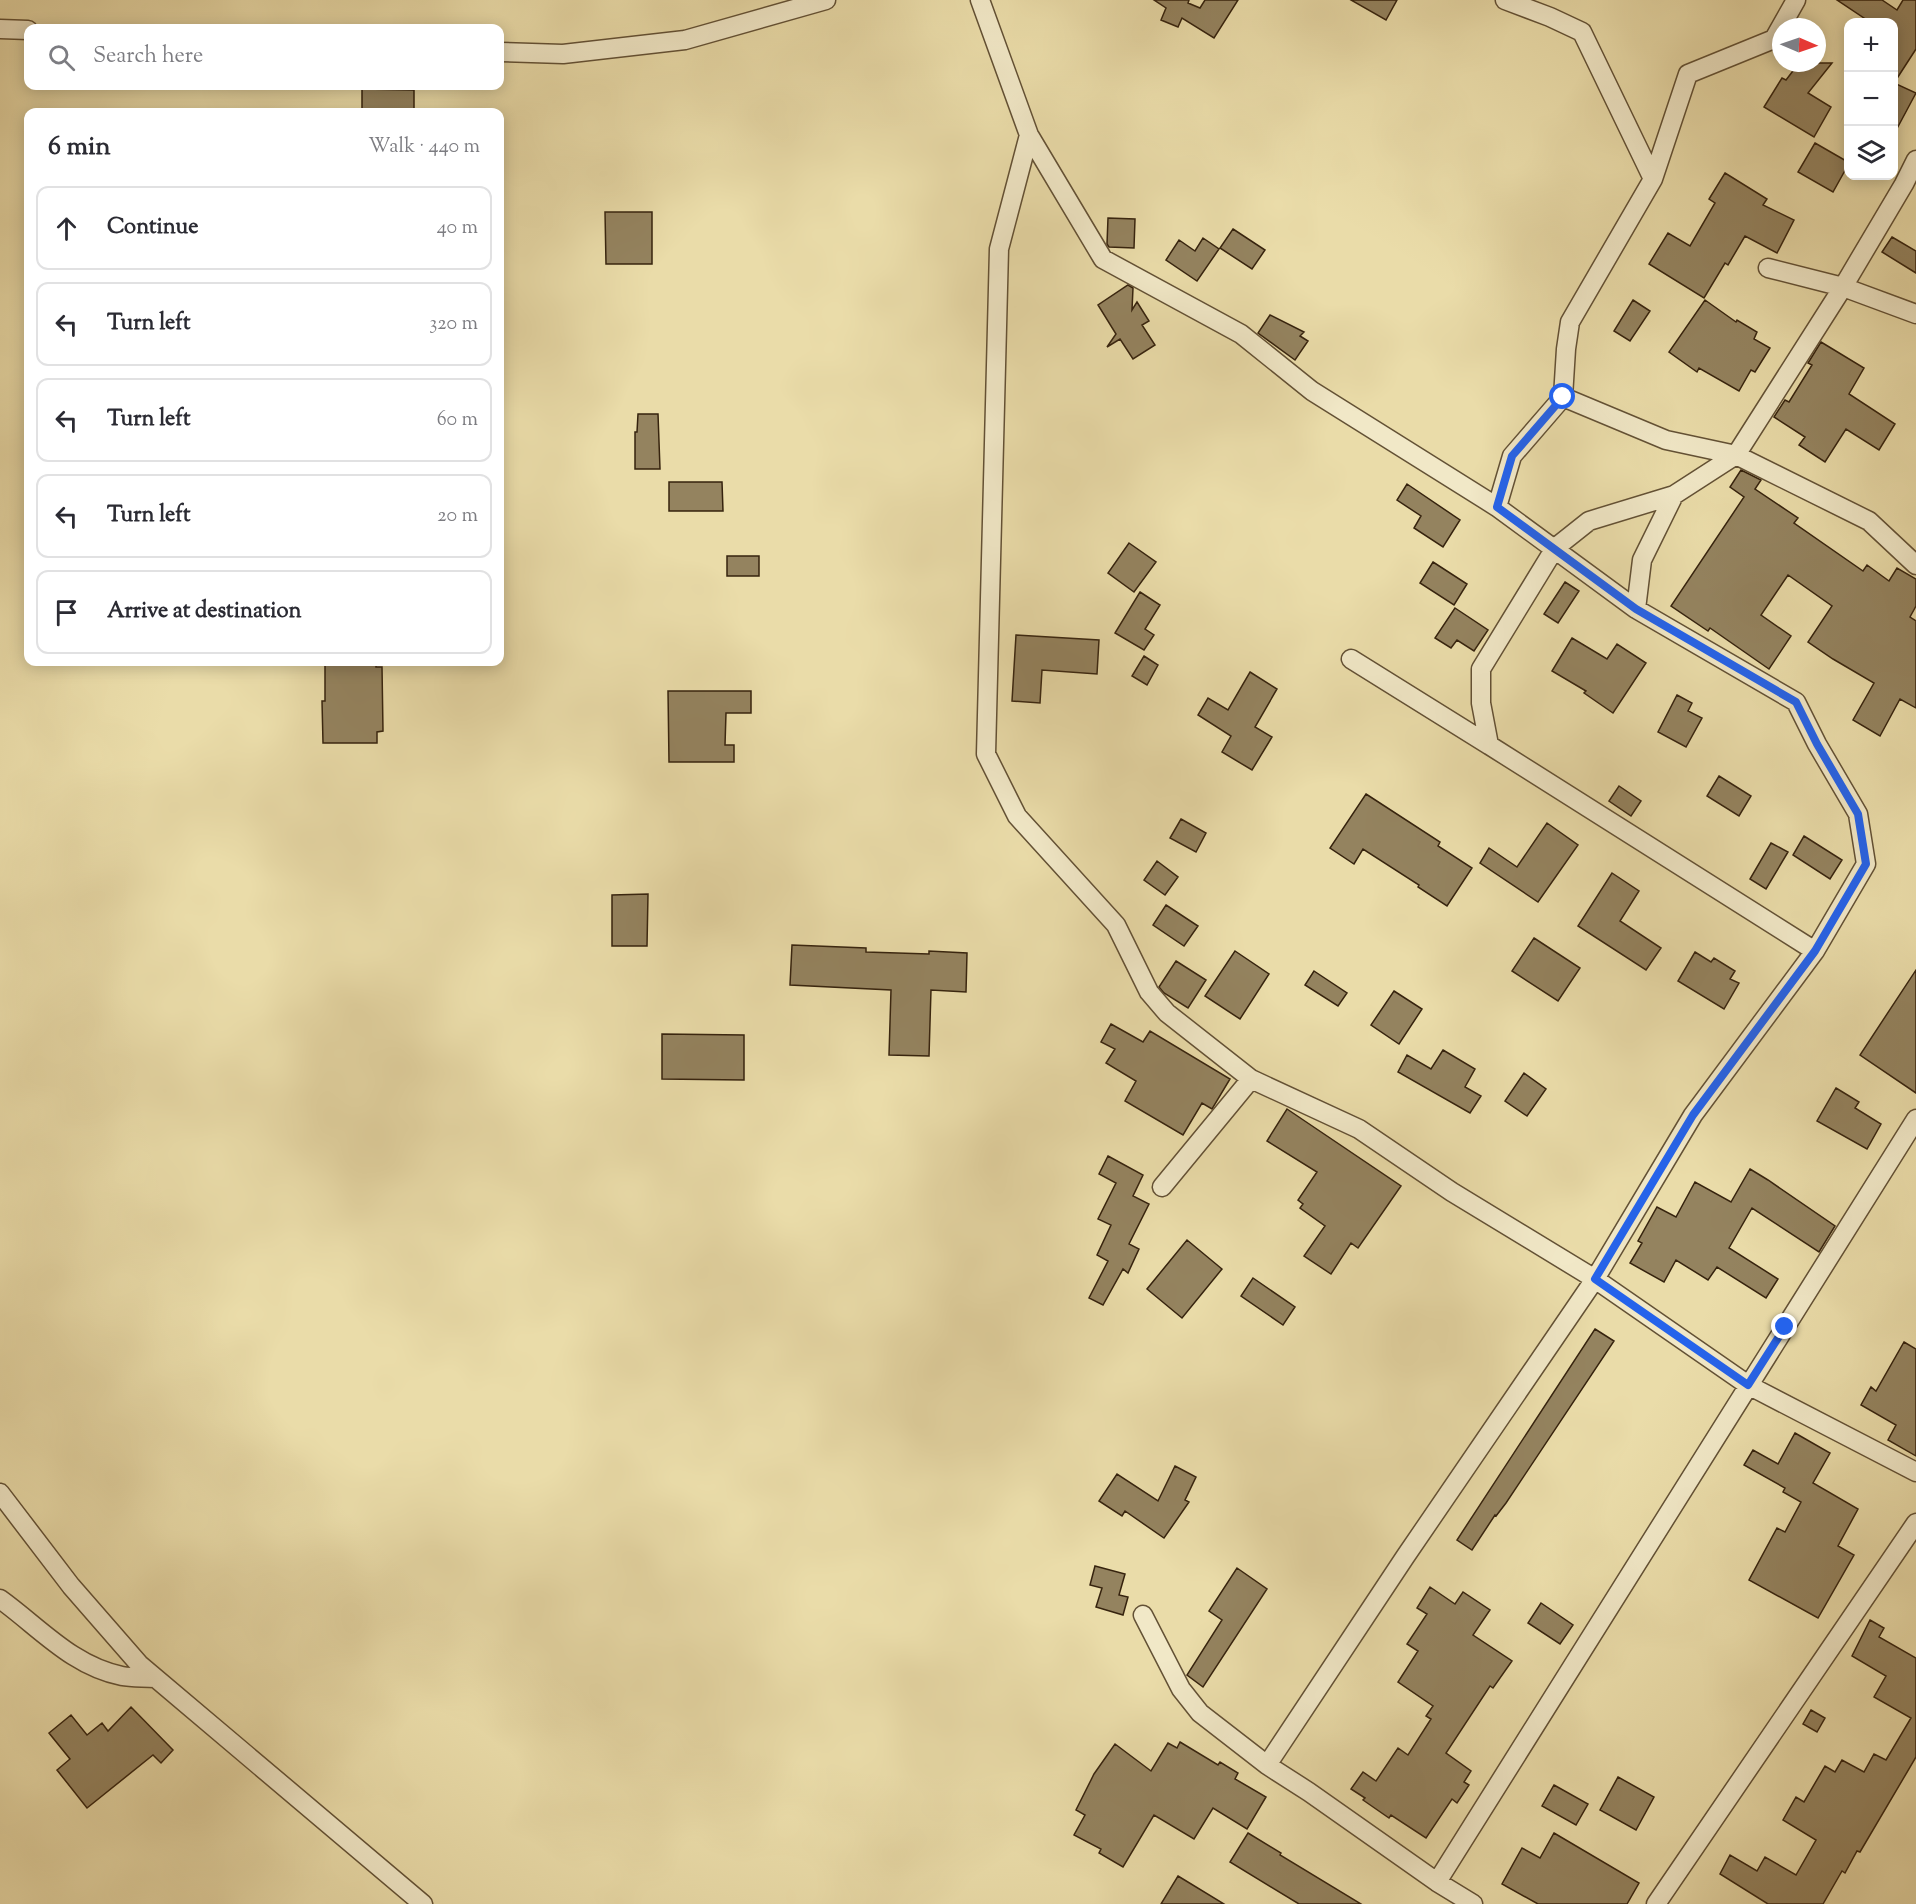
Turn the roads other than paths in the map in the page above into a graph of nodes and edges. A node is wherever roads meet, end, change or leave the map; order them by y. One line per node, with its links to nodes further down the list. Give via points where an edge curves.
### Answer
1 (826, 0): 7 (street, via 686,40 563,54)
2 (980, 0): 8 (street)
3 (1505, 0): 10 (street, via 1582,32)
4 (1796, 0): 10 (street, via 1774,39 1688,74)
5 (0, 29): 6 (street)
6 (24, 30)
7 (504, 52)
8 (1029, 135): 17 (street, via 1103,259 1241,334 1312,391); 24 (street, via 999,249 986,754 1017,816 1116,925 1149,992 1167,1013)
9 (1916, 159): 12 (street)
10 (1653, 179): 14 (street, via 1570,322)
11 (1768, 268): 12 (street)
12 (1843, 287): 13 (street); 15 (street)
13 (1916, 314)
14 (1563, 397): 15 (street, via 1666,440); 17 (street, via 1512,456)
15 (1736, 455): 16 (street); 19 (street, via 1869,521)
16 (1674, 495): 18 (street, via 1589,521); 20 (street, via 1642,560)
17 (1497, 507): 18 (street)
18 (1555, 548): 20 (street); 22 (street, via 1481,669 1481,704)
19 (1916, 565)
20 (1636, 609): 23 (street, via 1796,702 1858,814 1866,864)
21 (1351, 659): 22 (street)
22 (1489, 745): 23 (street)
23 (1815, 951): 27 (street, via 1693,1115)
24 (1251, 1079): 26 (street); 27 (street, via 1359,1129 1452,1192)
25 (1916, 1119): 28 (street)
26 (1162, 1187)
27 (1595, 1279): 28 (street); 35 (street)
28 (1748, 1385): 29 (street); 36 (street)
29 (1916, 1472)
30 (0, 1493): 34 (street, via 71,1586)
31 (1916, 1523): 39 (street)
32 (0, 1599): 34 (street, via 68,1654 123,1676)
33 (1143, 1615): 35 (street, via 1181,1689 1200,1713)
34 (155, 1678): 37 (street)
35 (1267, 1765): 36 (street)
36 (1437, 1882): 38 (street)
37 (423, 1904)
38 (1473, 1904)
39 (1656, 1904)

